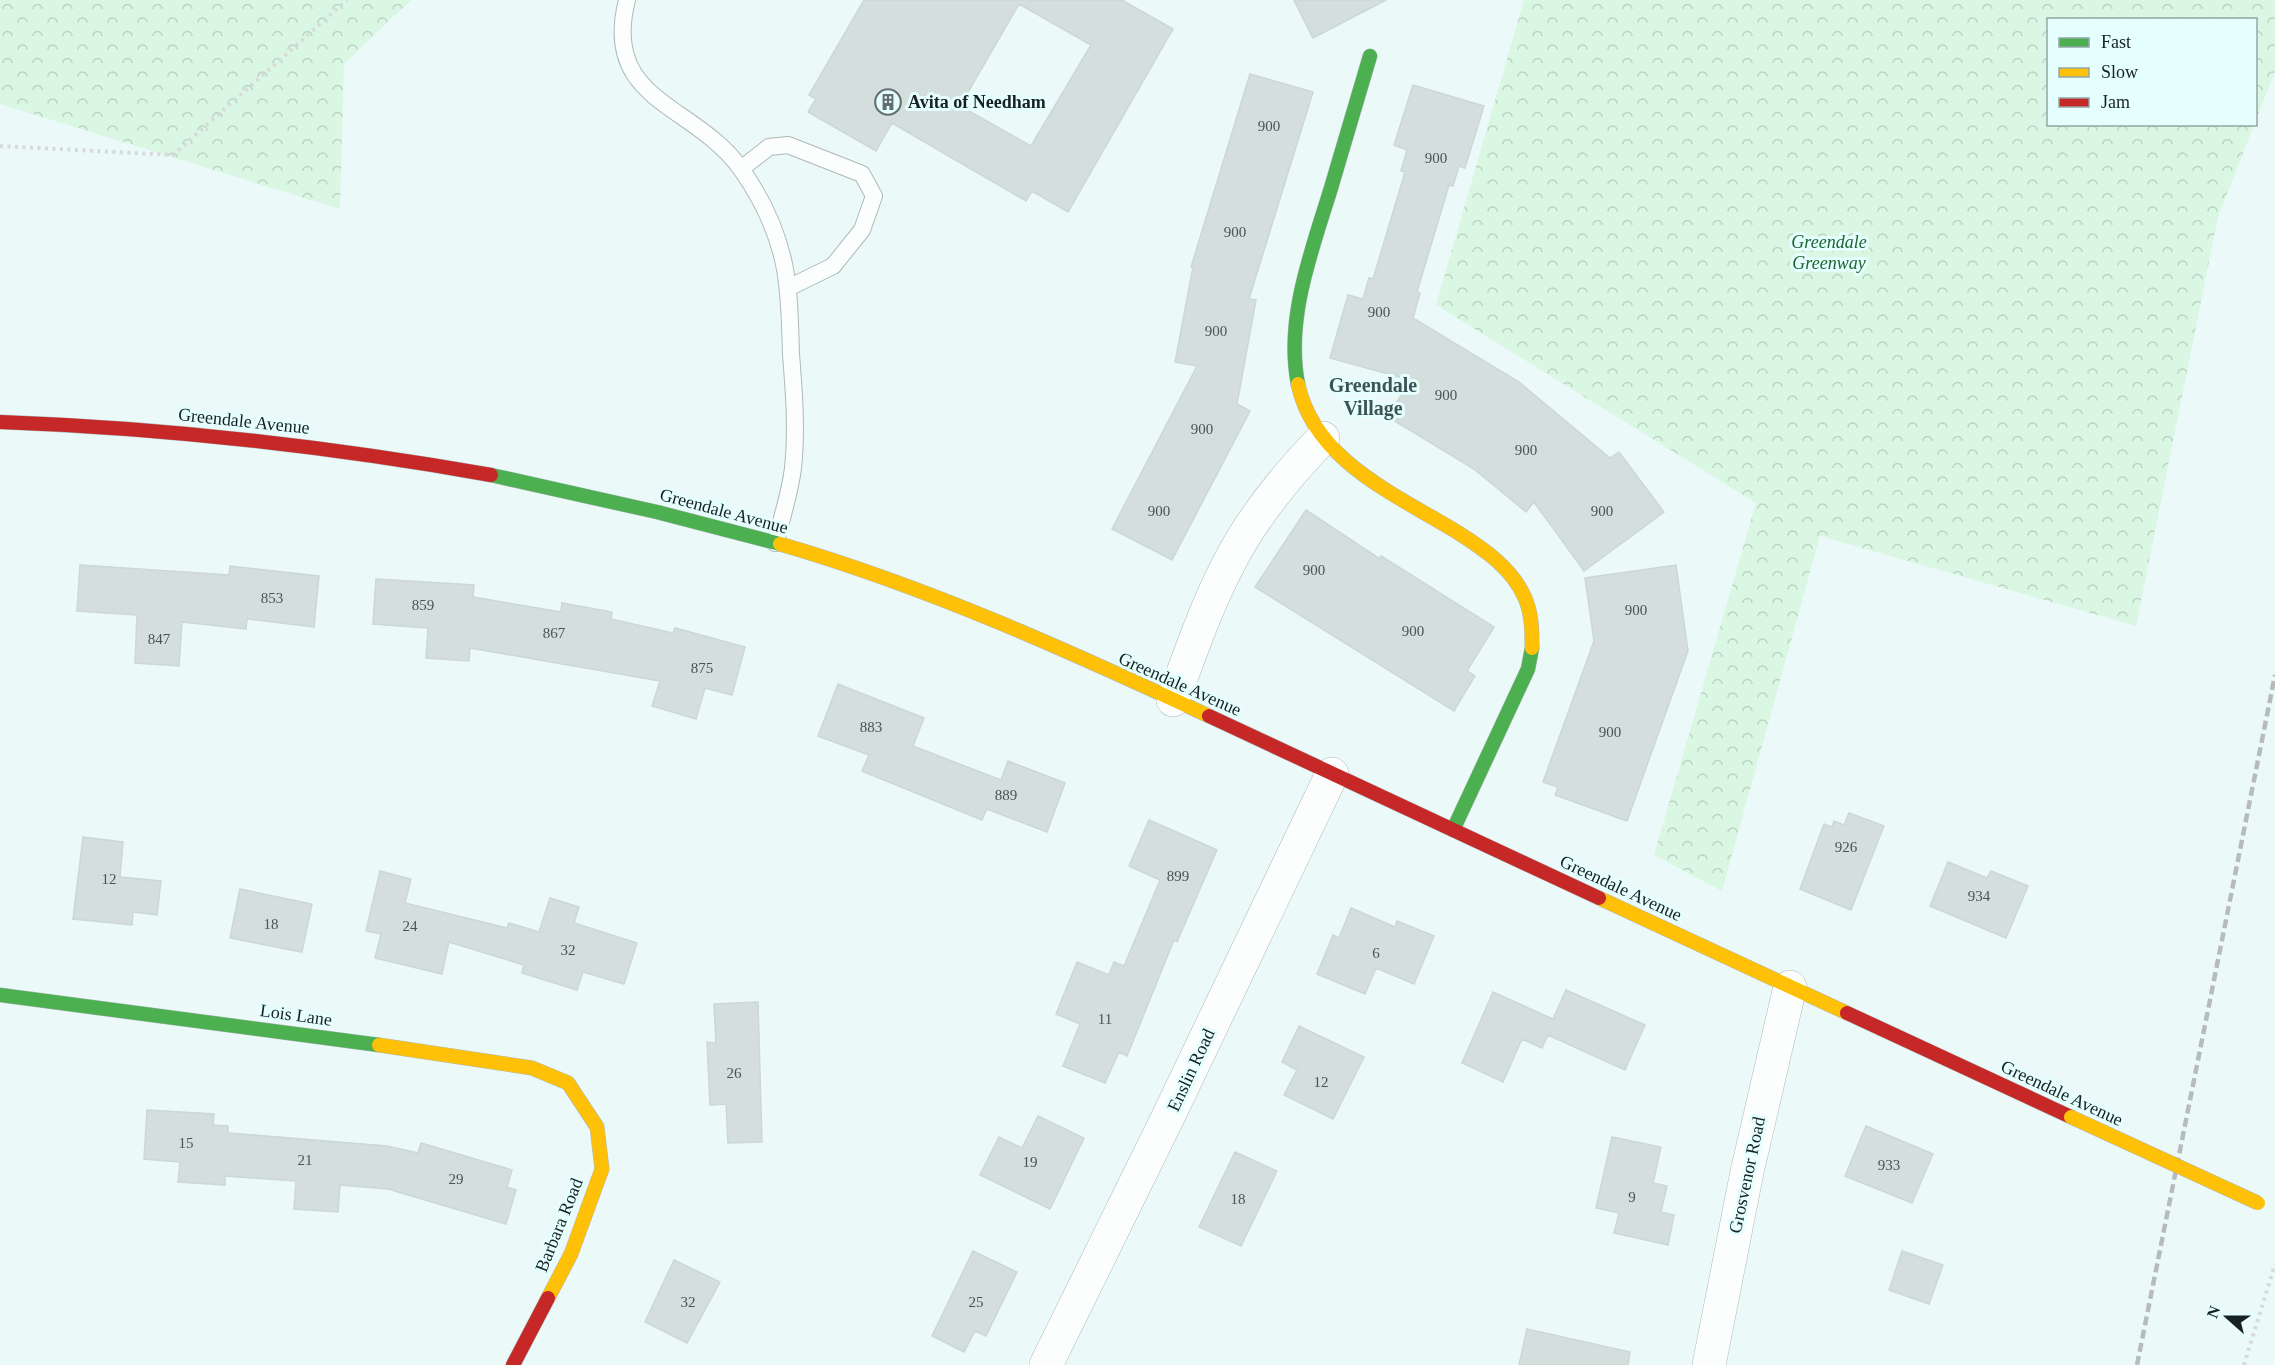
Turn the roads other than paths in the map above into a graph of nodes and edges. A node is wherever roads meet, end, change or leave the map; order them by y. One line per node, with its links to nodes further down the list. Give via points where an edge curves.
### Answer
1 (627, 0): 3 (lane, via 621,40 633,75 645,89 702,130)
2 (1370, 56): 6 (main road, via 1301,292 1293,339 1297,386)
3 (741, 169): 4 (lane, via 778,241); 4 (lane, via 769,147 788,145 862,174 874,196 862,230 833,266)
4 (788, 288): 7 (lane, via 795,416 793,459)
5 (0, 422): 7 (main road, Greendale Avenue, via 221,436 344,450 603,498)
6 (1323, 438): 8 (street, via 1270,498 1229,563 1211,599); 10 (main road, via 1339,456 1370,479 1495,558 1507,569 1529,606 1533,647 1528,669)
7 (775, 543): 8 (main road, Greendale Avenue, via 947,601)
8 (1173, 700): 9 (main road, Greendale Avenue)
9 (1332, 774): 10 (main road, Greendale Avenue); 16 (street, Enslin Road)
10 (1453, 830): 11 (main road, Greendale Avenue)
11 (1790, 987): 14 (main road, Greendale Avenue, bridge); 17 (street, Grosvenor Road, via 1747,1172)
12 (0, 994): 13 (main road, Lois Lane, via 532,1068 568,1083)
13 (577, 1096): 15 (main road, Barbara Road, via 597,1127 602,1169 571,1254)
14 (2262, 1205)
15 (513, 1365)
16 (1046, 1365)
17 (1709, 1365)

